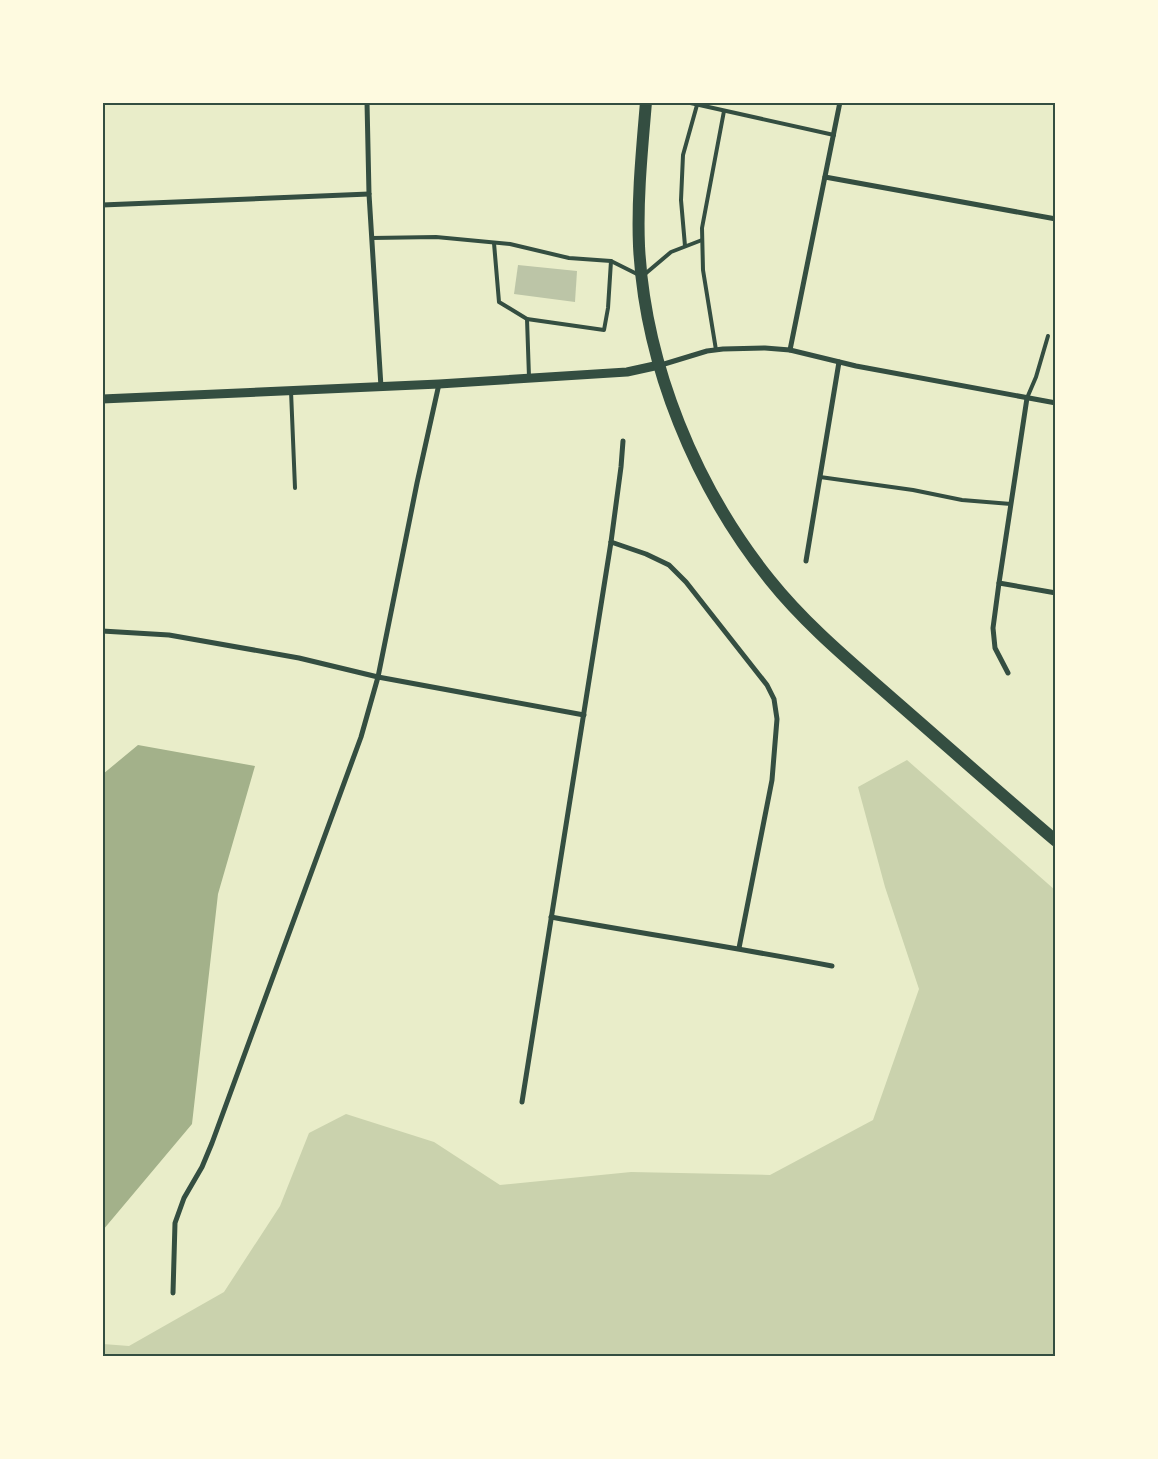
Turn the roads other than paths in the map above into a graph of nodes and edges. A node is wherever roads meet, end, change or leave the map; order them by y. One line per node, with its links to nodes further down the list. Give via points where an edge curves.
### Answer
1 (368, 102): 9 (street)
2 (646, 102): 17 (main road, via 639,246)
3 (686, 102): 5 (lane)
4 (840, 102): 7 (street)
5 (697, 105): 6 (lane); 15 (lane, via 683,156 681,200)
6 (724, 111): 7 (lane); 13 (lane)
7 (834, 135): 8 (street)
8 (825, 177): 11 (street); 21 (street)
9 (369, 194): 10 (street); 12 (street)
10 (102, 205)
11 (1056, 218)
12 (372, 238): 14 (lane, via 436,237); 26 (street)
13 (702, 240): 15 (lane); 20 (lane, via 702,270)
14 (494, 242): 16 (lane, via 569,258); 18 (lane, via 499,302)
15 (686, 246): 17 (lane, via 671,252)
16 (611, 261): 17 (lane); 18 (lane, via 604,330)
17 (642, 276): 23 (main road)
18 (527, 319): 24 (lane)
19 (1048, 336): 28 (lane)
20 (716, 350): 21 (street); 23 (street)
21 (790, 350): 22 (street)
22 (838, 362): 28 (street); 32 (street)
23 (659, 365): 24 (street, via 627,372); 43 (main road, via 697,464 722,512 771,582 817,631)
24 (529, 379): 25 (street)
25 (440, 384): 26 (street); 41 (street)
26 (381, 387): 27 (street)
27 (291, 391): 29 (street); 33 (lane)
28 (1027, 398): 30 (street); 34 (street)
29 (102, 399)
30 (1056, 402)
31 (623, 441): 35 (street)
32 (820, 477): 34 (lane, via 962,500); 36 (street)
33 (295, 488)
34 (1011, 504): 37 (street)
35 (611, 542): 42 (street); 45 (street, via 669,565 767,685 774,700 777,719 772,780)
36 (806, 561)
37 (999, 583): 38 (street); 40 (street, via 993,628 995,648)
38 (1056, 593)
39 (102, 631): 41 (street, via 169,635 299,658)
40 (1008, 673)
41 (378, 677): 42 (street); 48 (street, via 361,737 212,1143 175,1223)
42 (584, 715): 44 (street)
43 (1056, 841)
44 (551, 918): 45 (street); 47 (street)
45 (739, 948): 46 (street)
46 (832, 966)
47 (522, 1102)
48 (173, 1293)

